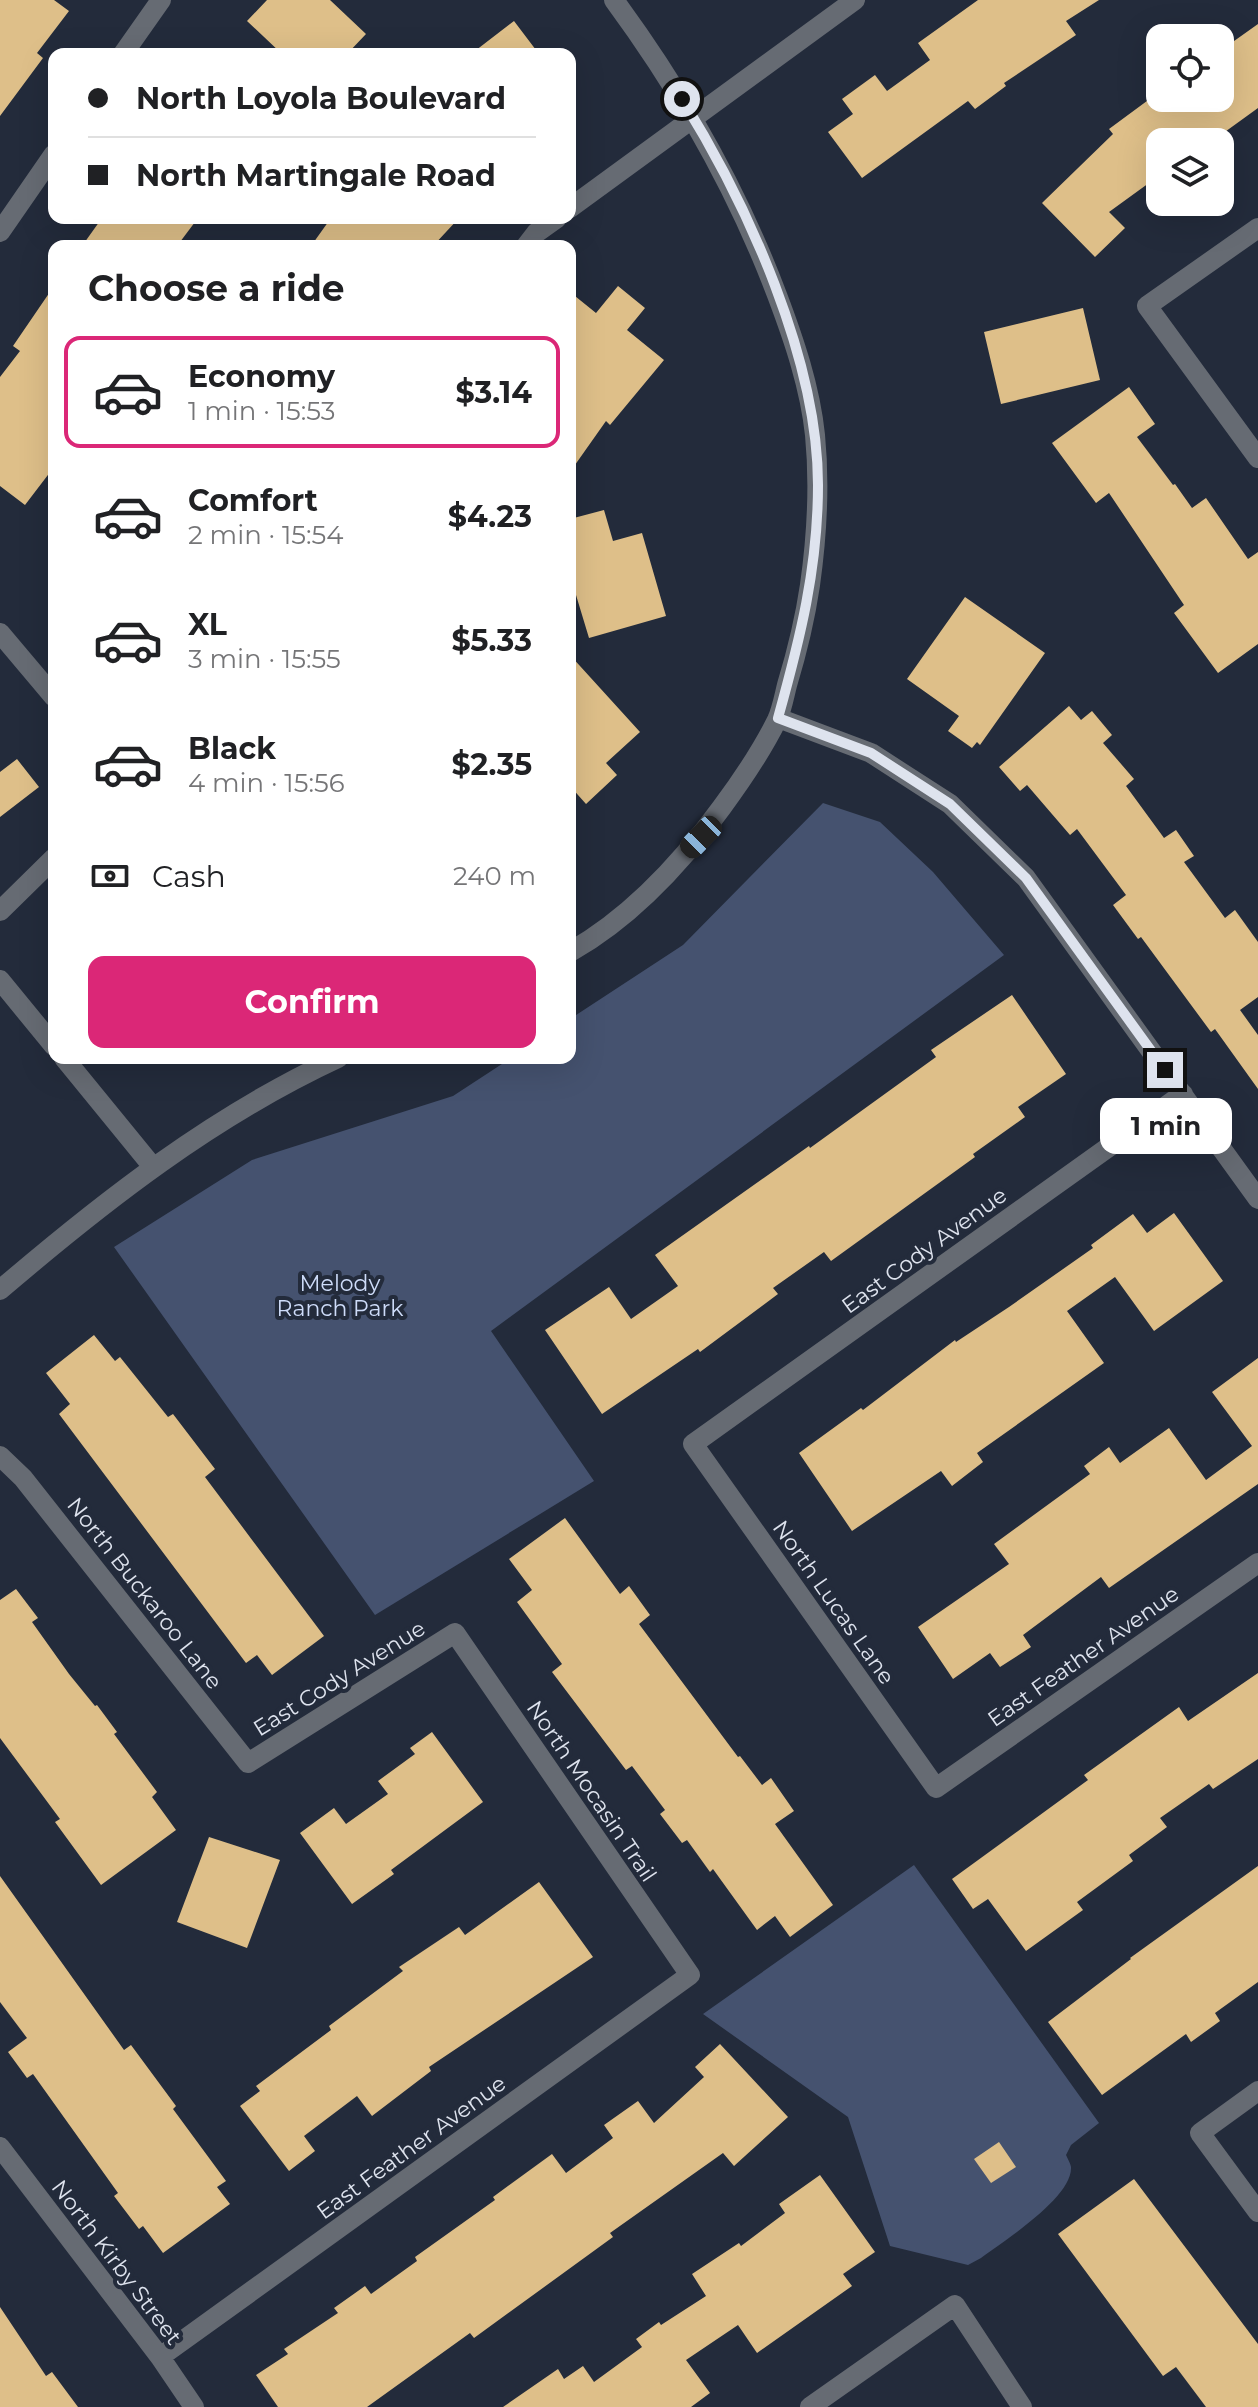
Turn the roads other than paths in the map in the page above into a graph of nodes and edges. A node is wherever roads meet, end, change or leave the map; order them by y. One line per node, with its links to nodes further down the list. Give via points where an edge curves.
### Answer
1 (161, 0): 4 (street)
2 (614, 0): 5 (street)
3 (855, 0): 5 (street)
4 (127, 48)
5 (693, 118): 7 (street); 15 (street, via 765,262 800,360 814,432 815,551 807,610)
6 (48, 163): 10 (street)
7 (576, 204)
8 (549, 224): 11 (street)
9 (1258, 228): 12 (street, via 1147,306)
10 (0, 232)
11 (531, 240)
12 (1258, 458)
13 (0, 633): 14 (street)
14 (48, 690)
15 (778, 718): 18 (street, via 701,837 622,915); 23 (street, via 871,753 950,804 1026,878)
16 (48, 864): 17 (street)
17 (0, 911)
18 (576, 948)
19 (0, 980): 20 (street)
20 (48, 1039)
21 (69, 1064): 24 (street)
22 (326, 1064): 24 (street, via 226,1117)
23 (1183, 1094): 25 (street); 27 (street, East Cody Avenue)
24 (153, 1167): 26 (street)
25 (1258, 1199)
26 (0, 1290)
27 (693, 1444): 32 (street, North Lucas Lane)
28 (0, 1456): 31 (street, North Buckaroo Lane, via 23,1478)
29 (1258, 1563): 32 (street, East Feather Avenue)
30 (455, 1633): 31 (street, East Cody Avenue); 33 (street, North Mocasin Trail)
31 (248, 1763)
32 (936, 1788)
33 (690, 1975): 37 (street, East Feather Avenue)
34 (1258, 2091): 36 (street, via 1200,2133)
35 (0, 2147): 37 (street, North Kirby Street)
36 (1258, 2212)
37 (160, 2357): 38 (street, North Kirby Street)
38 (194, 2407)
39 (810, 2407): 40 (street, via 955,2305)
40 (1022, 2407)

